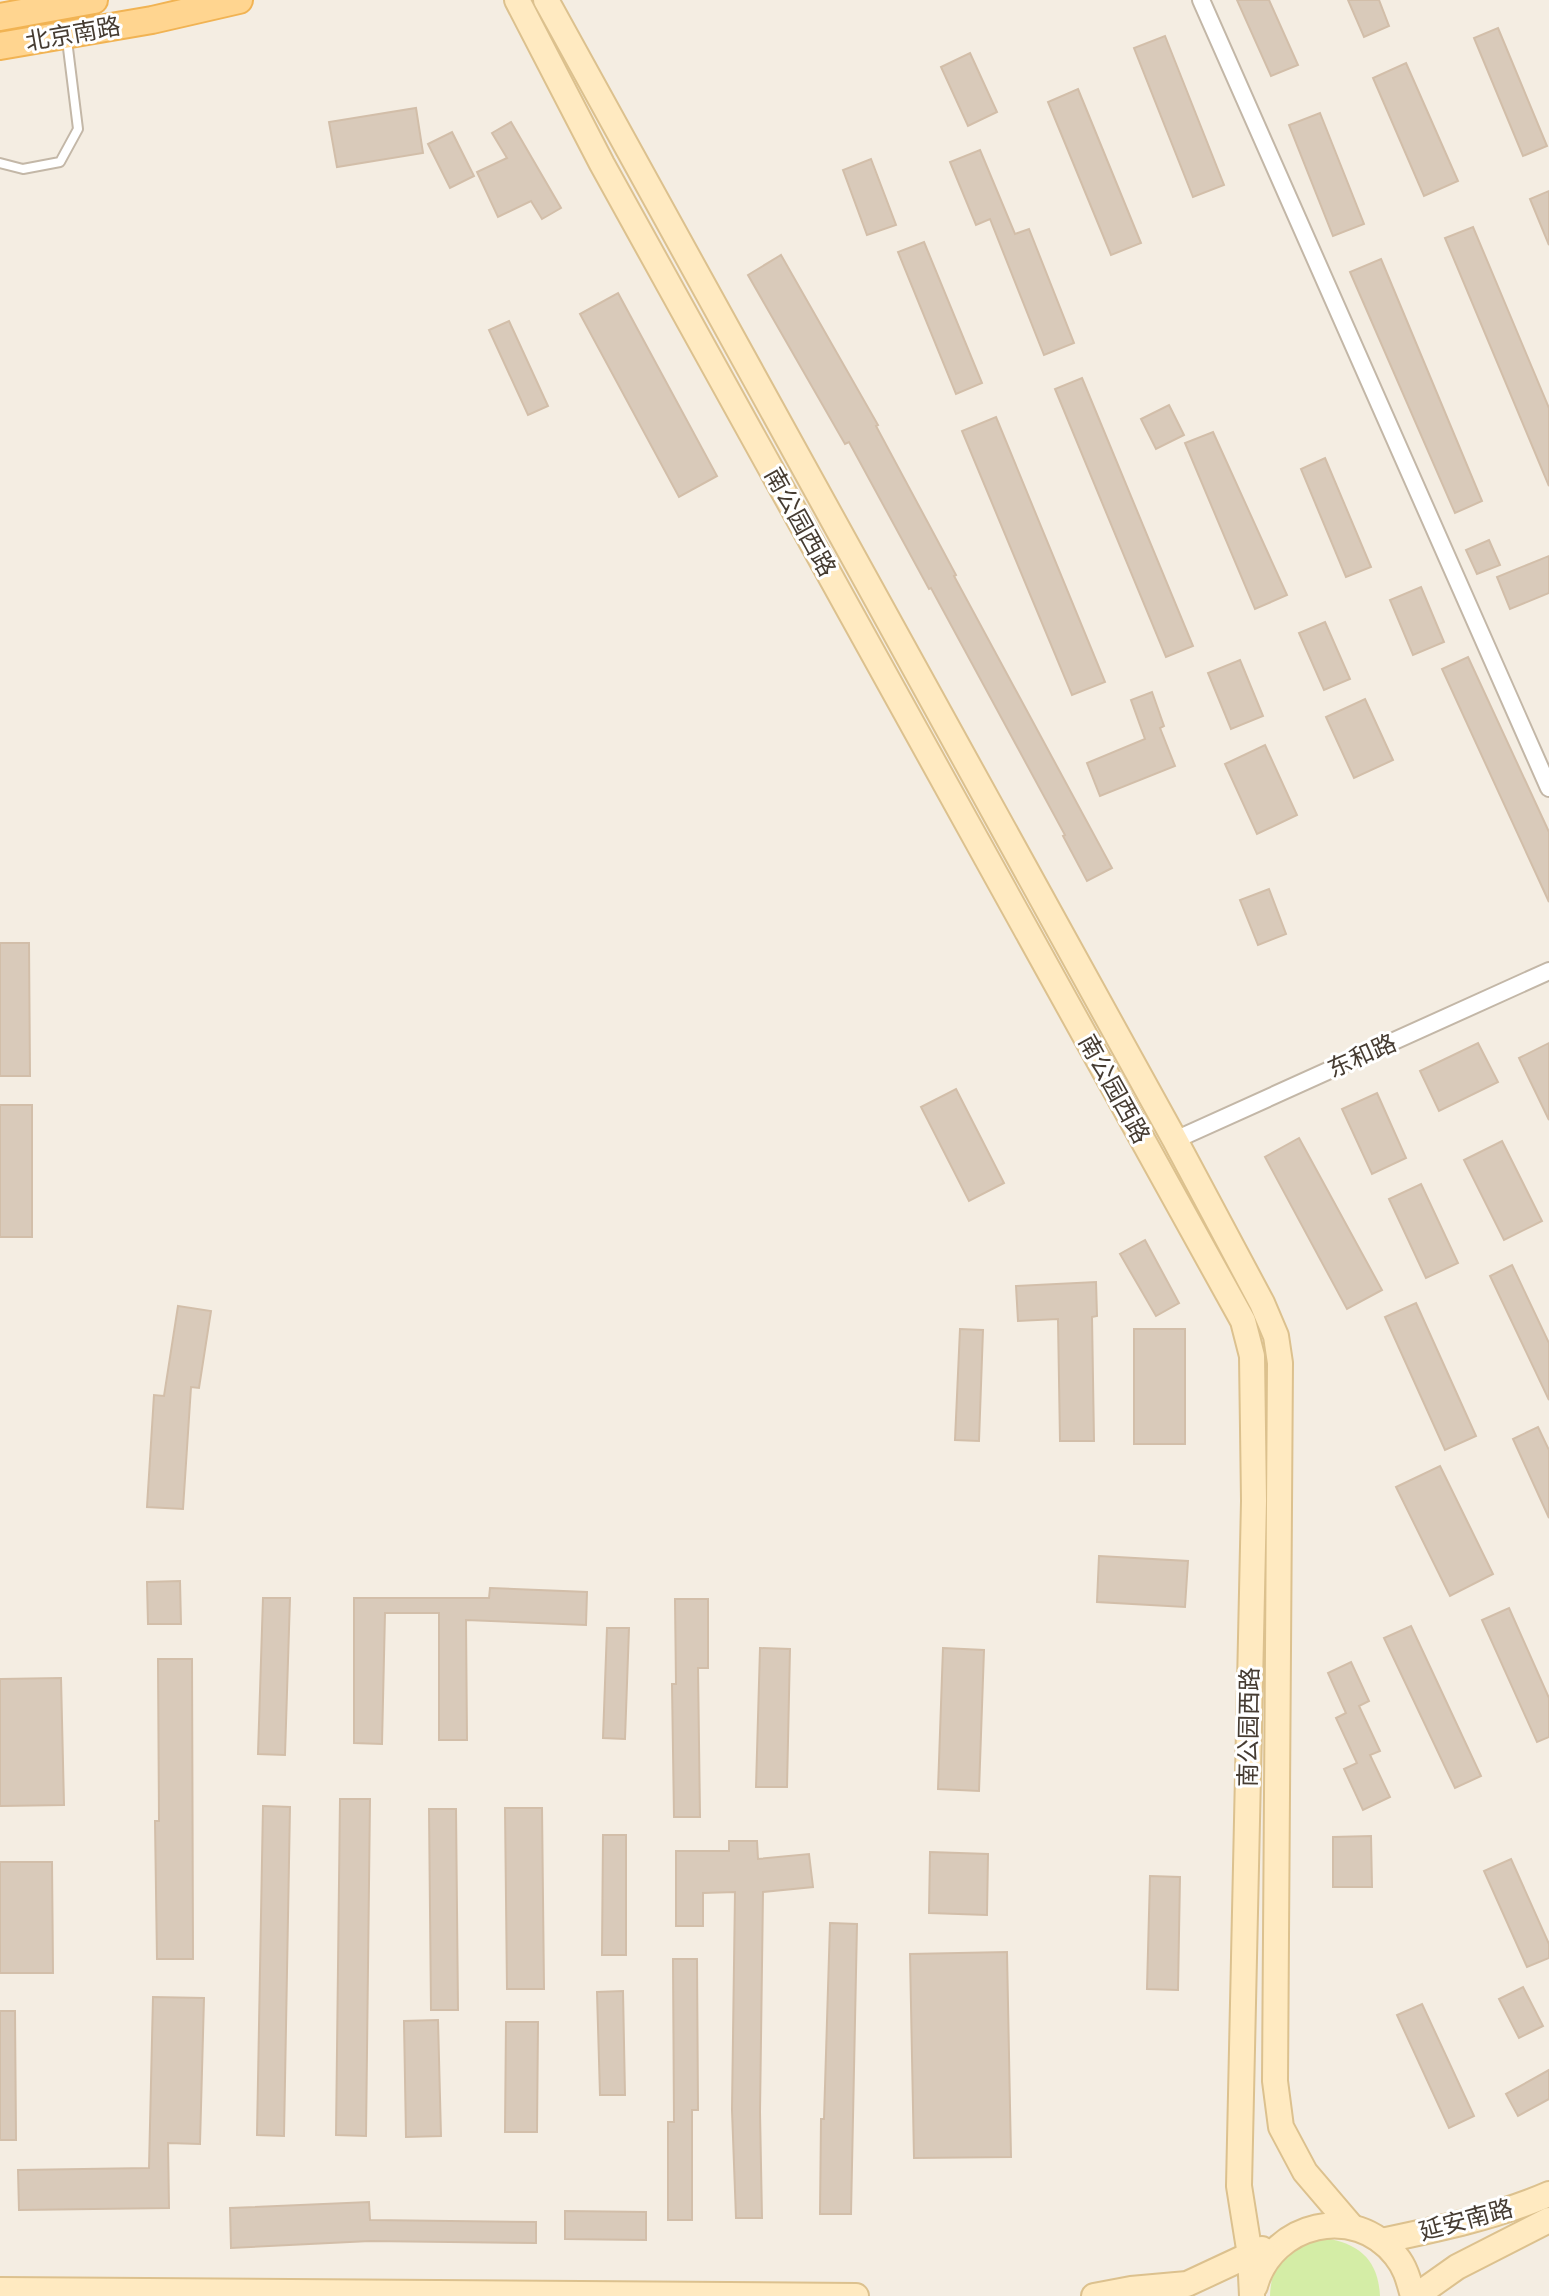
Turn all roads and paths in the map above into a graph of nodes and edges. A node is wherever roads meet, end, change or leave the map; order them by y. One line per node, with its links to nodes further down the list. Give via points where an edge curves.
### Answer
1 (94, 0): 6 (main road, 北京南路)
2 (239, 0): 8 (main road, 北京南路)
3 (517, 0): 18 (main road, 南公园西路, via 602,164 1243,1321 1252,1356 1254,1501 1239,2186)
4 (546, 0): 13 (main road, 南公园西路)
5 (1201, 0): 11 (street)
6 (67, 3): 7 (main road, 北京南路)
7 (0, 17)
8 (67, 35): 9 (main road, 北京南路); 10 (lane, via 78,129 60,162 23,169)
9 (0, 46)
10 (0, 163)
11 (1549, 788)
12 (1549, 971): 13 (street, 东和路)
13 (1175, 1140): 16 (main road, 南公园西路, via 1276,1336 1280,1531 1275,2081 1281,2127 1305,2172)
14 (1549, 2194): 17 (main road, 延安南路)
15 (1549, 2220): 20 (main road, 延安南路, via 1457,2267)
16 (1352, 2227): 17 (main road); 18 (main road, via 1310,2228 1290,2237 1271,2252)
17 (1389, 2248): 20 (main road)
18 (1251, 2283): 22 (main road, via 1187,2284)
19 (0, 2290): 21 (main road)
20 (1419, 2295)
21 (856, 2296)
22 (1094, 2296)

